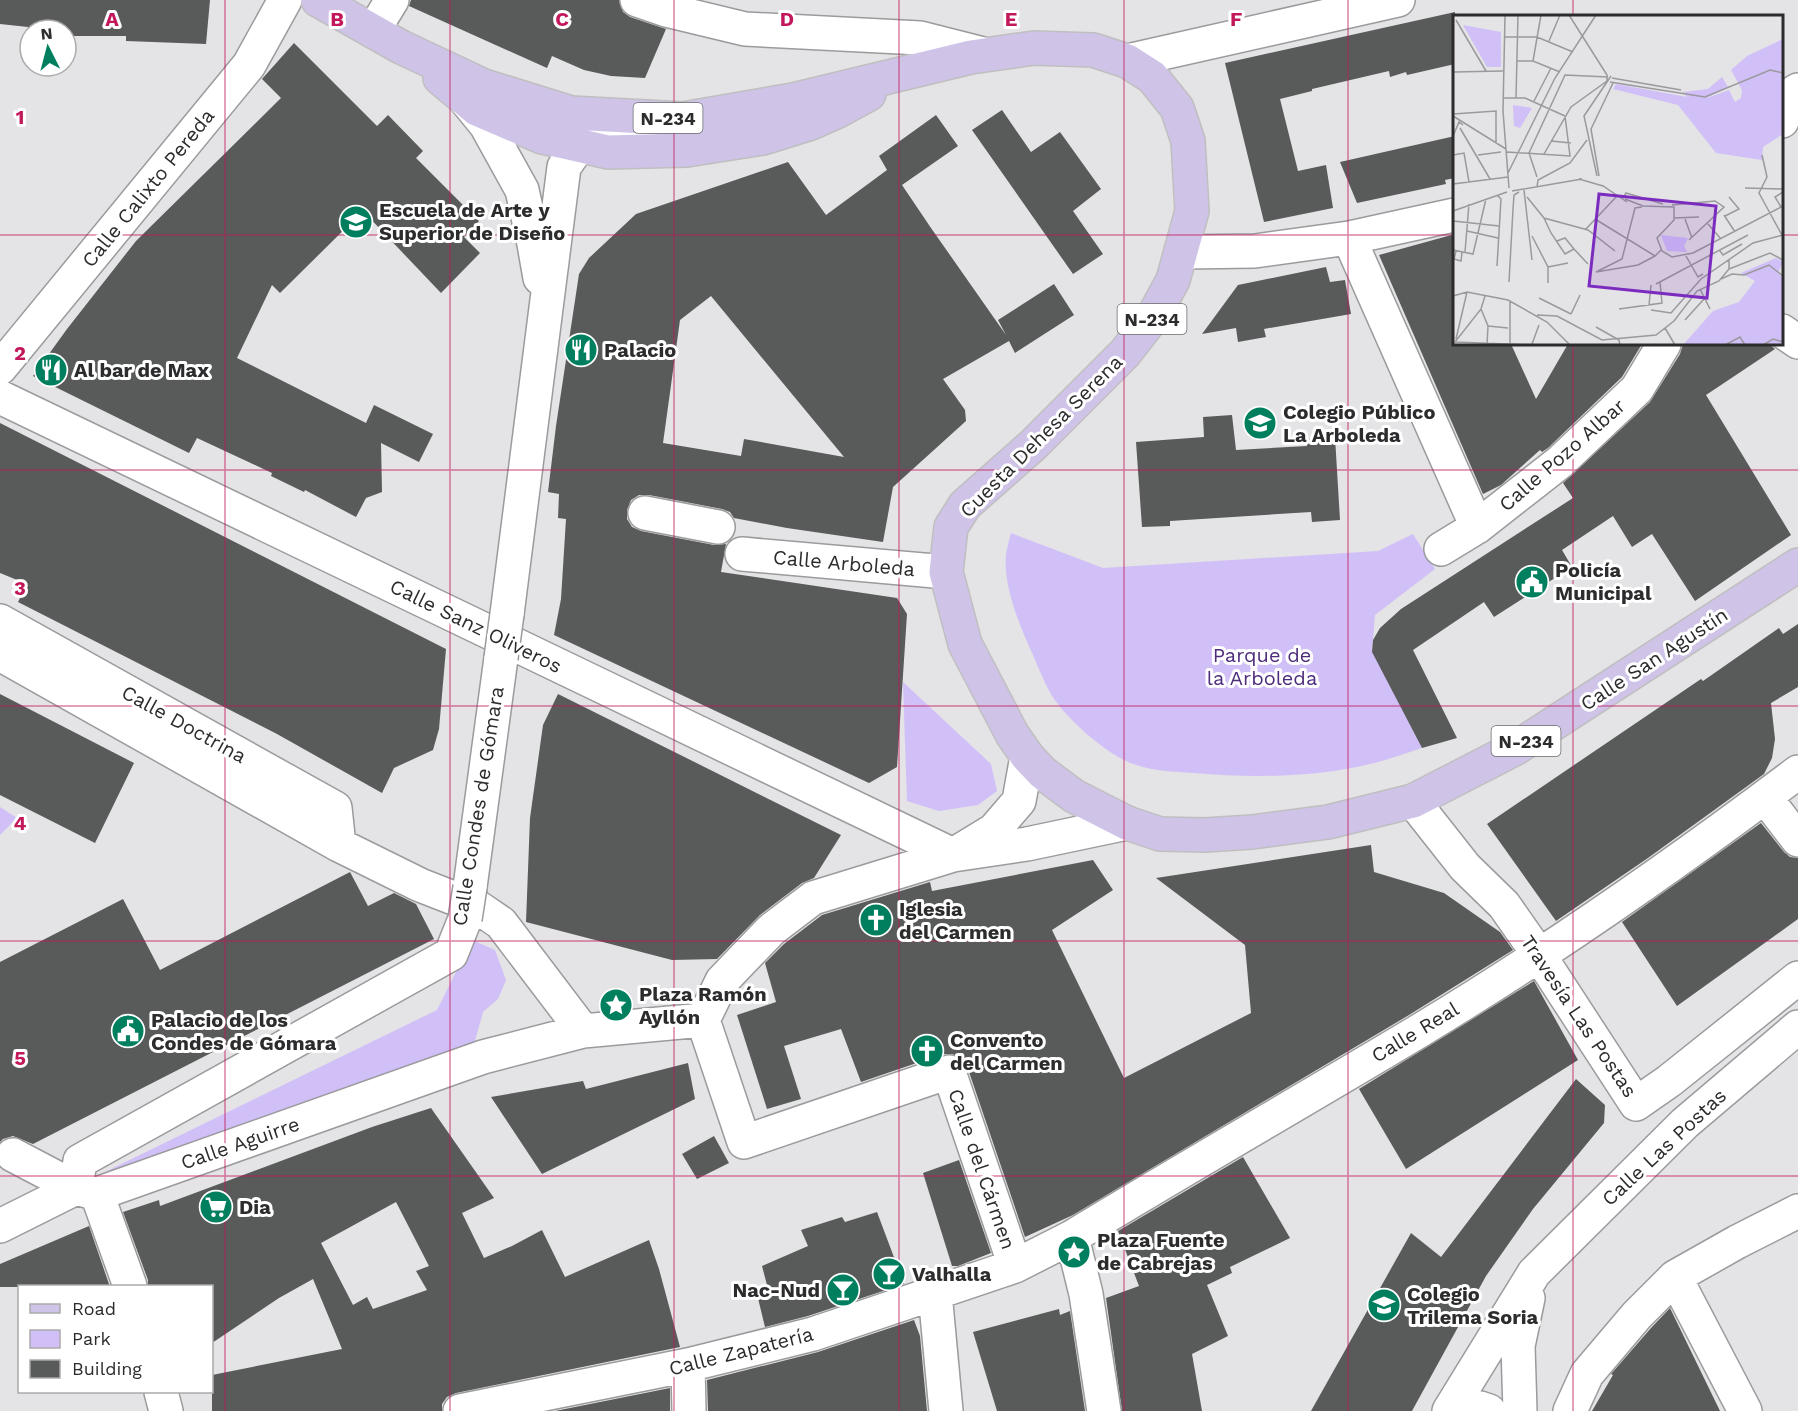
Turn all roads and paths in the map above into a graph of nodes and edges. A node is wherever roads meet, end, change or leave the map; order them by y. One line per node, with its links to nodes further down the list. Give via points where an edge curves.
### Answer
1 (285, 0): 23 (street, Calle Calixto Pereda, via 249,66)
2 (318, 0): 6 (main road, N-234)
3 (392, 0): 6 (street)
4 (637, 0): 8 (street, via 745,29 920,38)
5 (1398, 0): 9 (street)
6 (373, 31): 7 (main road, N-234)
7 (401, 47): 12 (main road); 13 (main road, N-234, via 484,86 571,113 683,119)
8 (983, 54): 9 (main road, N-234, via 1034,48 1093,50); 10 (main road, N-234)
9 (1127, 61): 18 (main road, Cuesta Dehesa Serena / N-234, via 1152,77 1177,108 1188,141 1192,211)
10 (913, 70): 13 (main road, N-234); 15 (main road, via 838,111 763,138 687,150 608,152)
11 (1798, 90): 14 (street)
12 (464, 98): 15 (main road, via 477,109 542,137); 19 (street, Calle Condes de Gómara, via 486,124 522,190)
13 (764, 105): 15 (street, via 706,130)
14 (1783, 119)
15 (590, 140): 19 (street, Calle Condes de Gómara, via 564,167)
16 (1453, 215): 17 (street)
17 (1349, 238): 18 (street, via 1255,251); 27 (street)
18 (1182, 252): 31 (main road, Cuesta Dehesa Serena / N-234, via 1153,317 1125,353 1041,438 965,505 951,527)
19 (545, 315): 48 (street, Calle Condes de Gómara, bridge, via 470,887 465,919 452,954 80,1161)
20 (1783, 332): 21 (street)
21 (1798, 342)
22 (1663, 345): 27 (street, Calle Pozo Albar, via 1637,388 1560,462)
23 (0, 368)
24 (0, 397): 41 (street, Calle Sanz Oliveros)
25 (645, 513): 26 (street)
26 (718, 527)
27 (1477, 527): 28 (street, Calle Pozo Albar)
28 (1441, 549)
29 (742, 554): 31 (street, Calle Arboleda)
30 (1798, 565): 37 (main road, Calle San Agustín / N-234, via 1516,748)
31 (946, 572): 34 (main road, N-234, via 965,644)
32 (0, 621): 40 (street, Calle Doctrina, via 335,807)
33 (0, 654): 40 (street, Calle Doctrina)
34 (1027, 756): 38 (main road, N-234, via 1042,773 1074,796); 41 (street, via 1019,801 994,830)
35 (1798, 772): 36 (street, Calle Real)
36 (1765, 797): 39 (street); 42 (street, Calle Real)
37 (1413, 801): 38 (main road, N-234, via 1328,822 1251,832 1160,834); 42 (street, Travesía Las Postas, via 1465,867 1504,905)
38 (1126, 823): 41 (street)
39 (1798, 840)
40 (339, 844): 46 (street, Calle Doctrina, via 420,885 479,908 501,923)
41 (953, 855): 44 (street, via 813,898 771,930 722,981)
42 (1539, 955): 43 (street, Travesía Las Postas, via 1636,1104); 51 (street, Calle Real, via 1421,1030)
43 (1798, 978)
44 (703, 1020): 46 (street); 52 (street, Calle del Cármen, via 744,1142 949,1072)
45 (1798, 1027): 53 (street, Calle Las Postas, via 1685,1123)
46 (583, 1031): 48 (street, Calle Aguirre, via 483,1057)
47 (13, 1155): 48 (street)
48 (87, 1191): 50 (street, Calle Aguirre); 55 (street)
49 (1798, 1211): 54 (street)
50 (0, 1226)
51 (1072, 1237): 52 (street, Calle Real); 64 (street, via 1086,1294)
52 (1015, 1266): 56 (street, Calle Zapatería)
53 (1534, 1273): 59 (street, Calle Las Postas); 66 (street, via 1518,1346)
54 (1674, 1277): 67 (street, via 1587,1374); 68 (street)
55 (129, 1285)
56 (935, 1293): 57 (street, Calle Zapatería, via 813,1334); 63 (street)
57 (688, 1365): 61 (street, Calle Zapatería); 62 (street)
58 (161, 1393): 60 (street)
59 (1451, 1409): 65 (street)
60 (166, 1411)
61 (460, 1411)
62 (689, 1411)
63 (946, 1411)
64 (1104, 1411)
65 (1489, 1411)
66 (1520, 1411)
67 (1570, 1411)
68 (1745, 1411)

